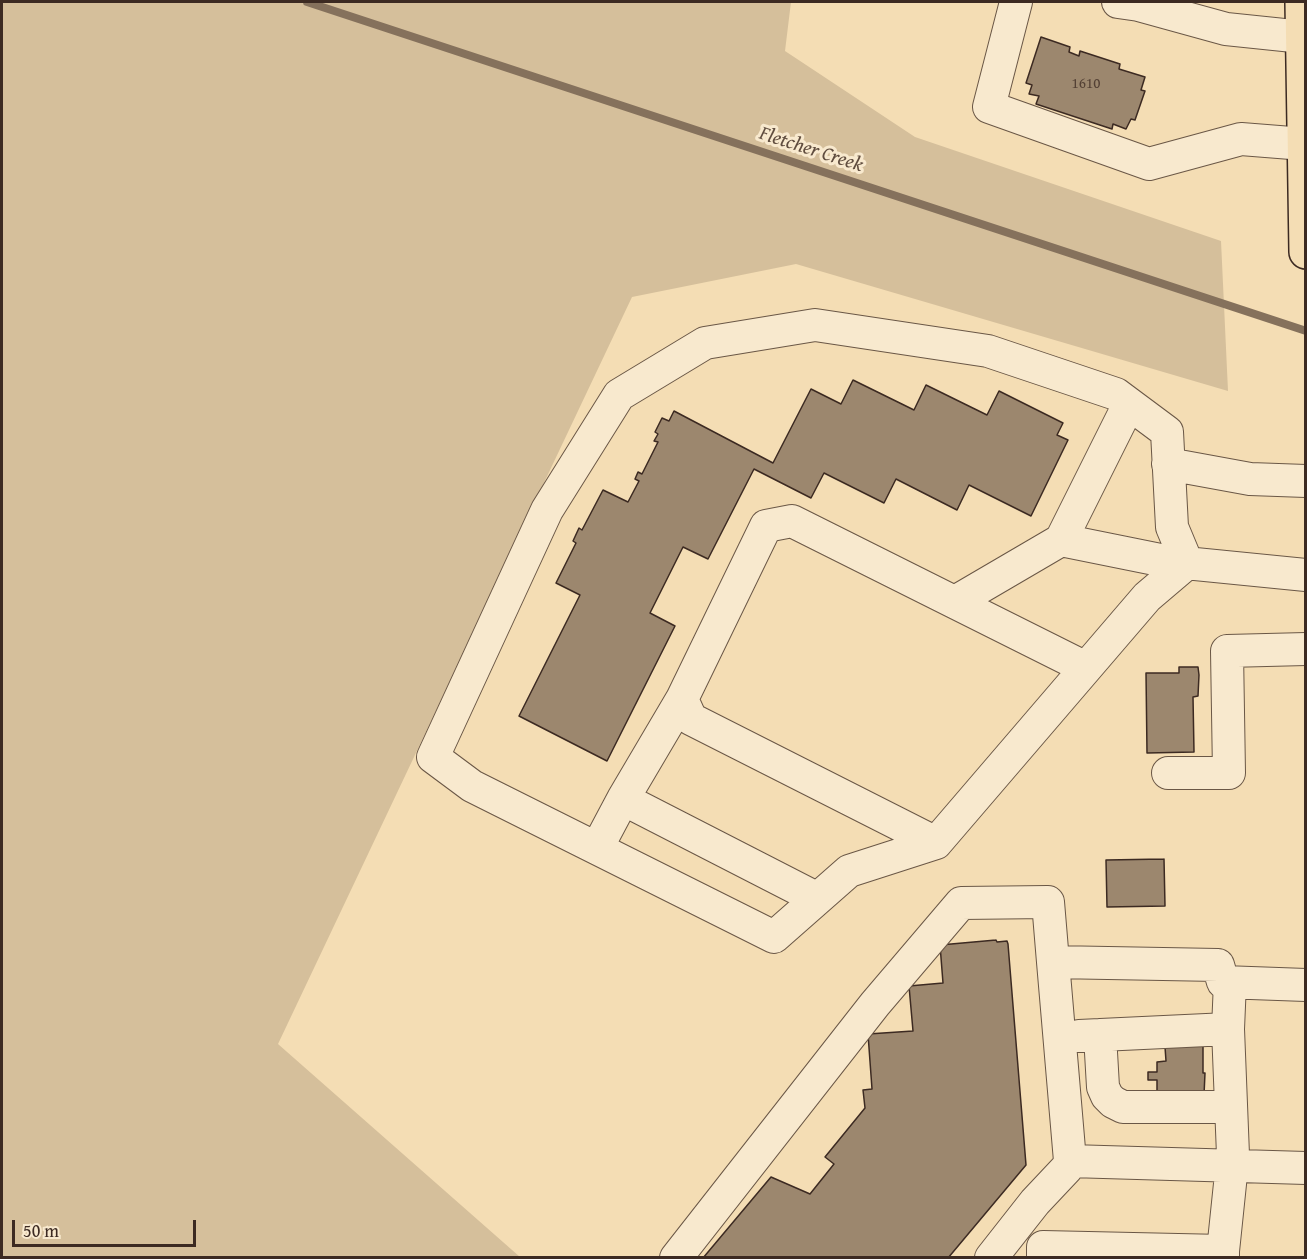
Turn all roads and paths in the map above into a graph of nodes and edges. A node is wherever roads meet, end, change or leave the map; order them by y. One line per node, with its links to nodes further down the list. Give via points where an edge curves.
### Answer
1 (1016, 2): 6 (lane, via 990,107 1149,164 1240,139)
2 (1118, 2): 4 (lane, via 1226,29)
3 (1302, 2): 4 (main road)
4 (1303, 37): 5 (main road)
5 (1304, 82): 6 (main road)
6 (1304, 144): 7 (main road)
7 (1305, 198): 8 (main road)
8 (1305, 252)
9 (1129, 404): 10 (lane, via 1167,432); 12 (lane); 22 (lane, via 1116,394 988,351 815,325 705,343 619,395 547,510 433,757 472,786)
10 (1168, 464): 11 (lane, via 1250,479); 13 (lane, via 1172,527)
11 (1305, 481)
12 (1061, 540): 13 (lane); 15 (lane)
13 (1187, 563): 14 (lane); 17 (lane, via 1148,597)
14 (1305, 575)
15 (955, 602): 17 (lane); 18 (lane, via 792,521 766,526)
16 (1305, 649): 19 (lane, via 1227,651 1229,773)
17 (1086, 668): 21 (lane)
18 (682, 699): 20 (lane); 21 (lane, via 691,718)
19 (1168, 773)
20 (623, 799): 22 (lane); 23 (lane)
21 (936, 843): 23 (lane, via 849,871)
22 (597, 848): 23 (lane, via 774,937)
23 (816, 898)
24 (1053, 962): 25 (lane, via 1218,965 1223,982); 29 (lane); 37 (lane, via 1048,902 961,903 875,1004)
25 (1230, 982): 26 (lane); 27 (lane)
26 (1305, 985)
27 (1228, 1029): 28 (lane); 30 (lane)
28 (1100, 1035): 29 (lane); 30 (lane, via 1103,1087 1113,1102 1123,1107)
29 (1059, 1037): 31 (lane)
30 (1231, 1107): 32 (lane)
31 (1070, 1161): 32 (lane); 34 (lane)
32 (1232, 1166): 33 (lane); 36 (lane)
33 (1305, 1167)
34 (1017, 1225): 35 (lane); 38 (lane)
35 (1043, 1252): 36 (lane)
36 (1223, 1254)
37 (676, 1257)
38 (991, 1257)

